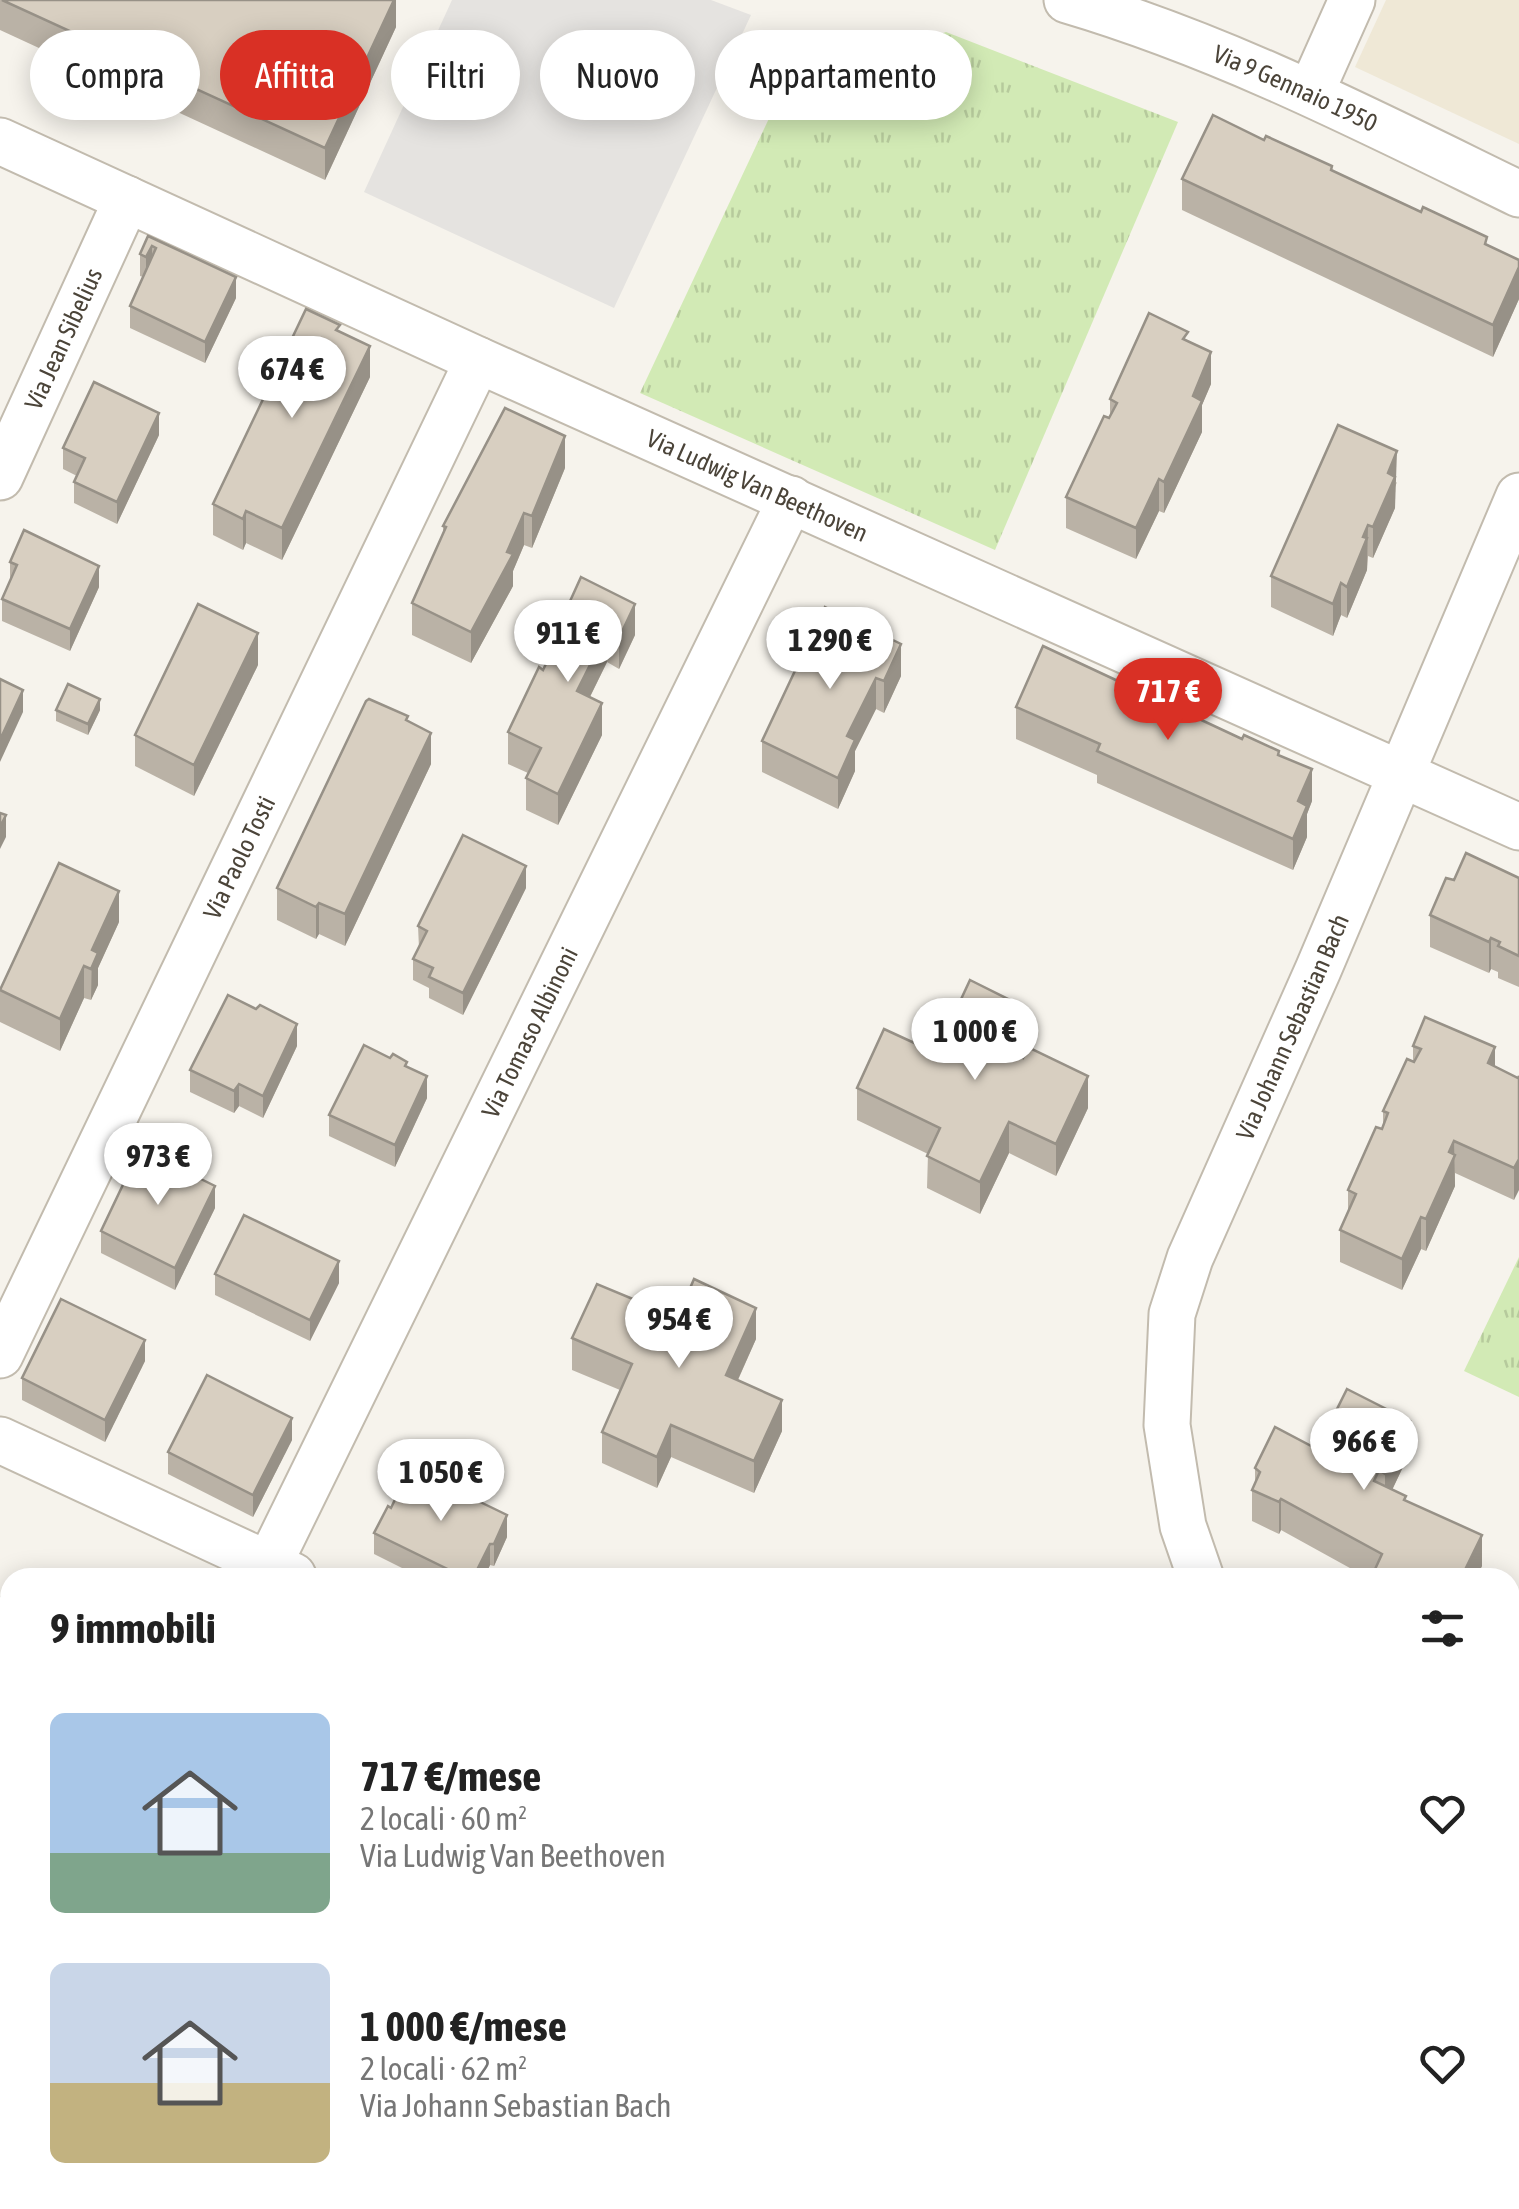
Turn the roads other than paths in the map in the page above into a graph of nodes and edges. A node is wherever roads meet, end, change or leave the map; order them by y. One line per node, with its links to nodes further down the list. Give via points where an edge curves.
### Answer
1 (1067, 0): 3 (street, Via 9 Gennaio 1950)
2 (1352, 0): 3 (street)
3 (1311, 92): 5 (street, Via 9 Gennaio 1950)
4 (0, 140): 6 (street, Via Ludwig Van Beethoven)
5 (1519, 194)
6 (127, 199): 7 (street, Via Ludwig Van Beethoven); 8 (street, Via Jean Sibelius)
7 (478, 360): 10 (street, Via Ludwig Van Beethoven); 13 (street, Via Paolo Tosti)
8 (0, 477)
9 (1519, 496): 11 (street, Via Johann Sebastian Bach)
10 (791, 499): 11 (street, Via Ludwig Van Beethoven); 16 (street, Via Tomaso Albinoni)
11 (1400, 772): 12 (street, Via Ludwig Van Beethoven); 17 (street, Via Johann Sebastian Bach, via 1190,1258 1172,1314 1167,1424 1182,1526)
12 (1519, 827)
13 (0, 1355)
14 (0, 1440): 15 (street, Via Tomaso Albinoni)
15 (276, 1568)
16 (283, 1568)
17 (1197, 1568)

